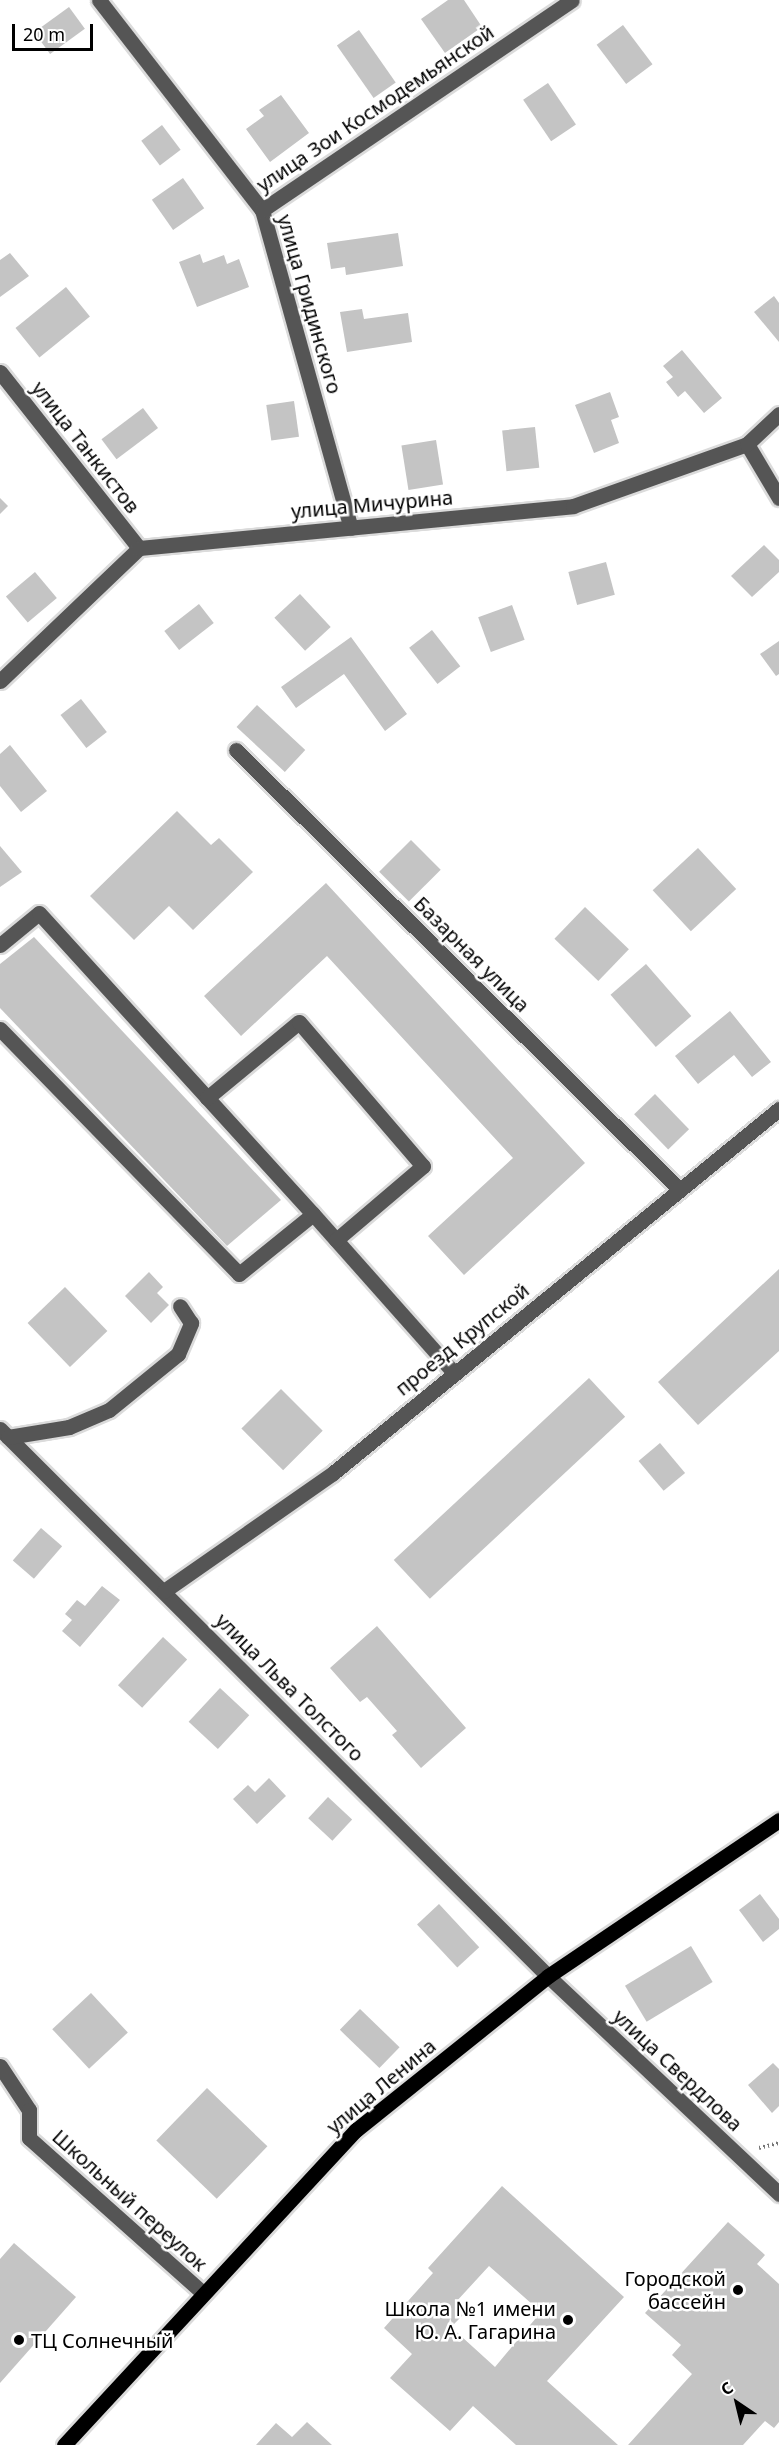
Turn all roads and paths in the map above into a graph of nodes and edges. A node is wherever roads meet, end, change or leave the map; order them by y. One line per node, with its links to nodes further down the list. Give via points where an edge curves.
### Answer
1 (99, 0): 3 (street, улица Гридинского)
2 (572, 0): 3 (street, улица Зои Космодемьянской)
3 (262, 210): 8 (street, улица Гридинского)
4 (0, 372): 9 (street, улица Танкистов)
5 (779, 414): 6 (street, улица Мичурина)
6 (747, 444): 7 (street); 8 (street, улица Мичурина, via 573,506)
7 (779, 498)
8 (351, 528): 9 (street, улица Мичурина)
9 (139, 548): 10 (street)
10 (0, 681)
11 (236, 750): 16 (street, Базарная улица)
12 (0, 945): 14 (street, via 39,913)
13 (0, 1029): 17 (street, via 239,1275)
14 (207, 1098): 17 (street); 18 (street, via 299,1022 423,1166)
15 (779, 1109): 16 (street, проезд Крупской)
16 (678, 1188): 20 (street, проезд Крупской)
17 (313, 1214): 18 (street)
18 (336, 1240): 20 (street)
19 (180, 1306): 21 (street, via 191,1323 178,1354 109,1410 69,1427)
20 (454, 1372): 22 (street, проезд Крупской, via 333,1473)
21 (4, 1433): 22 (street, улица Льва Толстого)
22 (164, 1591): 24 (street, улица Льва Толстого)
23 (779, 1820): 24 (main road, улица Ленина)
24 (548, 1976): 26 (street, улица Свердлова); 27 (main road, улица Ленина, via 356,2130)
25 (0, 2066): 27 (street, Школьный переулок, via 29,2110 29,2138)
26 (779, 2194)
27 (203, 2293): 28 (main road, улица Ленина)
28 (64, 2445)

